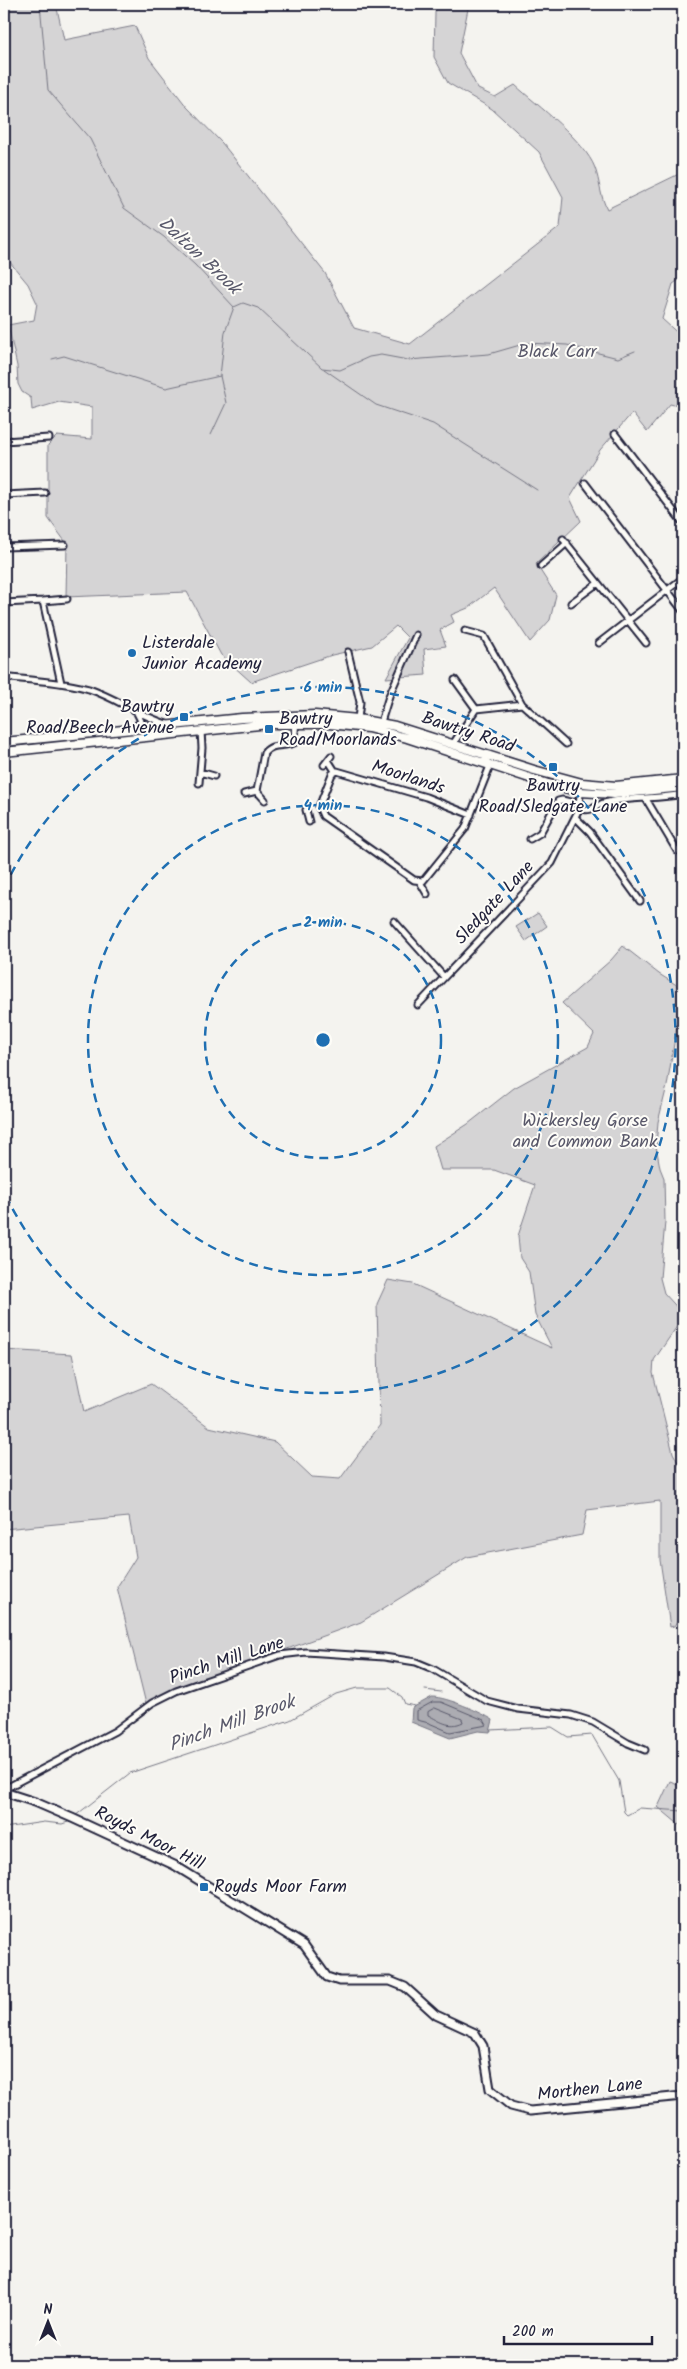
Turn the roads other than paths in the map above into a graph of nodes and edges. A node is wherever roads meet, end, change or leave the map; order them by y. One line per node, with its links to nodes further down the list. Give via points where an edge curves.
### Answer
1 (615, 434): 7 (street)
2 (48, 438): 3 (street)
3 (4, 441)
4 (585, 483): 13 (street)
5 (45, 493): 6 (street)
6 (4, 495)
7 (683, 523)
8 (65, 545): 9 (street)
9 (4, 547)
10 (541, 566): 12 (street, via 565,541)
11 (683, 578): 13 (street)
12 (598, 583): 17 (street); 19 (street)
13 (667, 590): 18 (street); 19 (street)
14 (67, 599): 15 (street)
15 (42, 601): 16 (street); 27 (street)
16 (4, 603)
17 (571, 603)
18 (683, 611)
19 (627, 620): 22 (street); 23 (street)
20 (465, 631): 28 (street, via 484,636)
21 (416, 635): 33 (street)
22 (599, 643)
23 (646, 643)
24 (348, 652): 32 (street, via 360,702)
25 (4, 677): 27 (street)
26 (455, 680): 30 (street)
27 (61, 683): 29 (street, via 88,689)
28 (522, 704): 30 (street); 39 (street)
29 (134, 708): 34 (street, via 152,720); 35 (street, via 141,721 136,728)
30 (476, 709): 38 (street)
31 (296, 719): 32 (main road, Bawtry Road); 34 (main road, Bawtry Road); 36 (main road, Bawtry Road); 44 (main road, Bawtry Road, via 368,728); 51 (street, via 294,743 274,745 264,753)
32 (358, 719): 33 (main road, Bawtry Road)
33 (381, 722): 38 (main road, Bawtry Road)
34 (172, 726): 35 (main road, Bawtry Road)
35 (128, 730): 37 (main road, Bawtry Road)
36 (201, 732): 40 (main road, Bawtry Road); 46 (street)
37 (4, 742)
38 (453, 744): 41 (main road, Bawtry Road)
39 (566, 744)
40 (4, 752)
41 (478, 752): 42 (main road, Bawtry Road); 44 (street, via 488,759)
42 (507, 761): 48 (main road, via 506,767); 49 (main road, Bawtry Road, via 588,784 632,785)
43 (324, 765): 45 (street, via 330,758)
44 (490, 766): 48 (main road, Bawtry Road); 60 (street)
45 (335, 771): 59 (street); 60 (street, Moorlands, via 403,790)
46 (200, 772): 47 (street); 50 (street)
47 (214, 776)
48 (524, 776): 52 (main road, Bawtry Road)
49 (683, 778)
50 (199, 783)
51 (257, 791): 54 (street); 56 (street)
52 (580, 792): 53 (main road, Bawtry Road); 58 (street)
53 (683, 792): 55 (street); 57 (street)
54 (244, 794)
55 (646, 799): 58 (street, via 608,802 592,810); 64 (street)
56 (265, 800)
57 (683, 800)
58 (579, 806): 61 (street, Sledgate Lane); 63 (street, via 558,801 540,833)
59 (319, 811): 62 (street, via 306,812); 65 (street)
60 (471, 815): 65 (street, via 465,829)
61 (576, 818): 67 (street, via 590,832); 69 (street, Sledgate Lane, via 552,863)
62 (310, 822)
63 (530, 839)
64 (677, 851)
65 (420, 882): 66 (street)
66 (427, 894)
67 (640, 901)
68 (394, 921): 69 (street)
69 (444, 977): 70 (street, Sledgate Lane)
70 (418, 1006)
71 (646, 1750): 72 (street, Pinch Mill Lane, via 586,1720 545,1711 518,1710 487,1701 416,1662 306,1652 280,1656 176,1690 152,1703 115,1731)
72 (4, 1792): 73 (main road, Royds Moor Hill, via 73,1818 174,1866 304,1945 327,1977 339,1981 377,1980 399,1984 436,2015 475,2033)
73 (483, 2046): 74 (main road, Morthen Lane, via 490,2089 498,2098 518,2109 537,2111)
74 (683, 2096)

